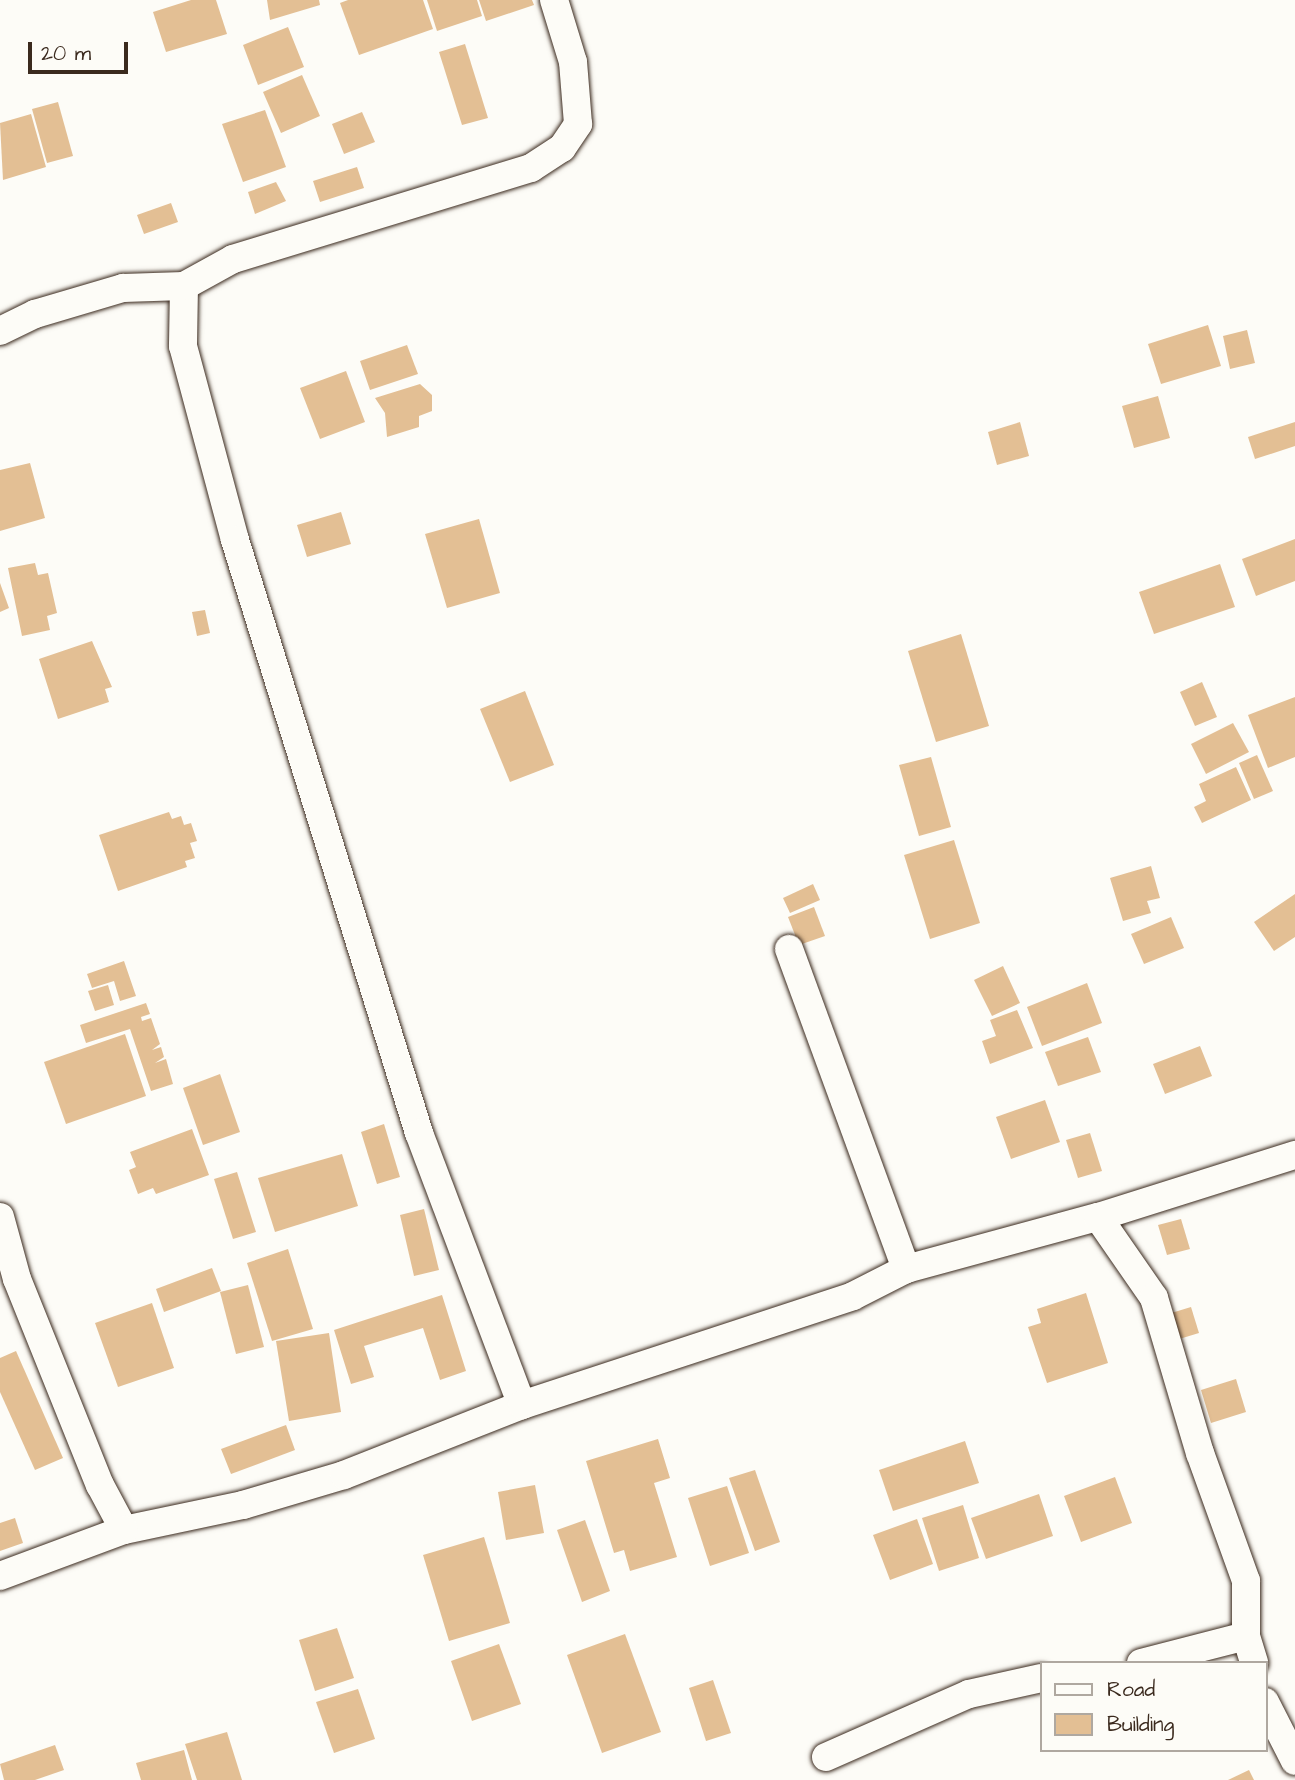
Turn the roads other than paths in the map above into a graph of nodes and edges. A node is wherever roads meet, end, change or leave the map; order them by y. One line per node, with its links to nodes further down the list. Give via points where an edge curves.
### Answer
1 (554, 0): 2 (street, via 573,62 578,99 578,124 562,148 510,177 258,250)
2 (184, 286): 3 (street, via 110,292 34,314); 9 (street, via 183,346 223,500 419,1133)
3 (0, 331)
4 (789, 949): 8 (street)
5 (1295, 1155): 7 (street)
6 (0, 1217): 10 (street, via 18,1279 100,1485)
7 (1098, 1217): 8 (street); 12 (street, via 1154,1298 1200,1453 1246,1581)
8 (906, 1269): 9 (street, via 853,1296)
9 (522, 1405): 10 (street, via 344,1475 243,1506)
10 (124, 1530): 11 (street)
11 (0, 1576)
12 (1250, 1649): 13 (street)
13 (1157, 1661)
14 (1040, 1678): 16 (street, via 969,1694)
15 (1267, 1706): 17 (street)
16 (826, 1757)
17 (1295, 1761)

